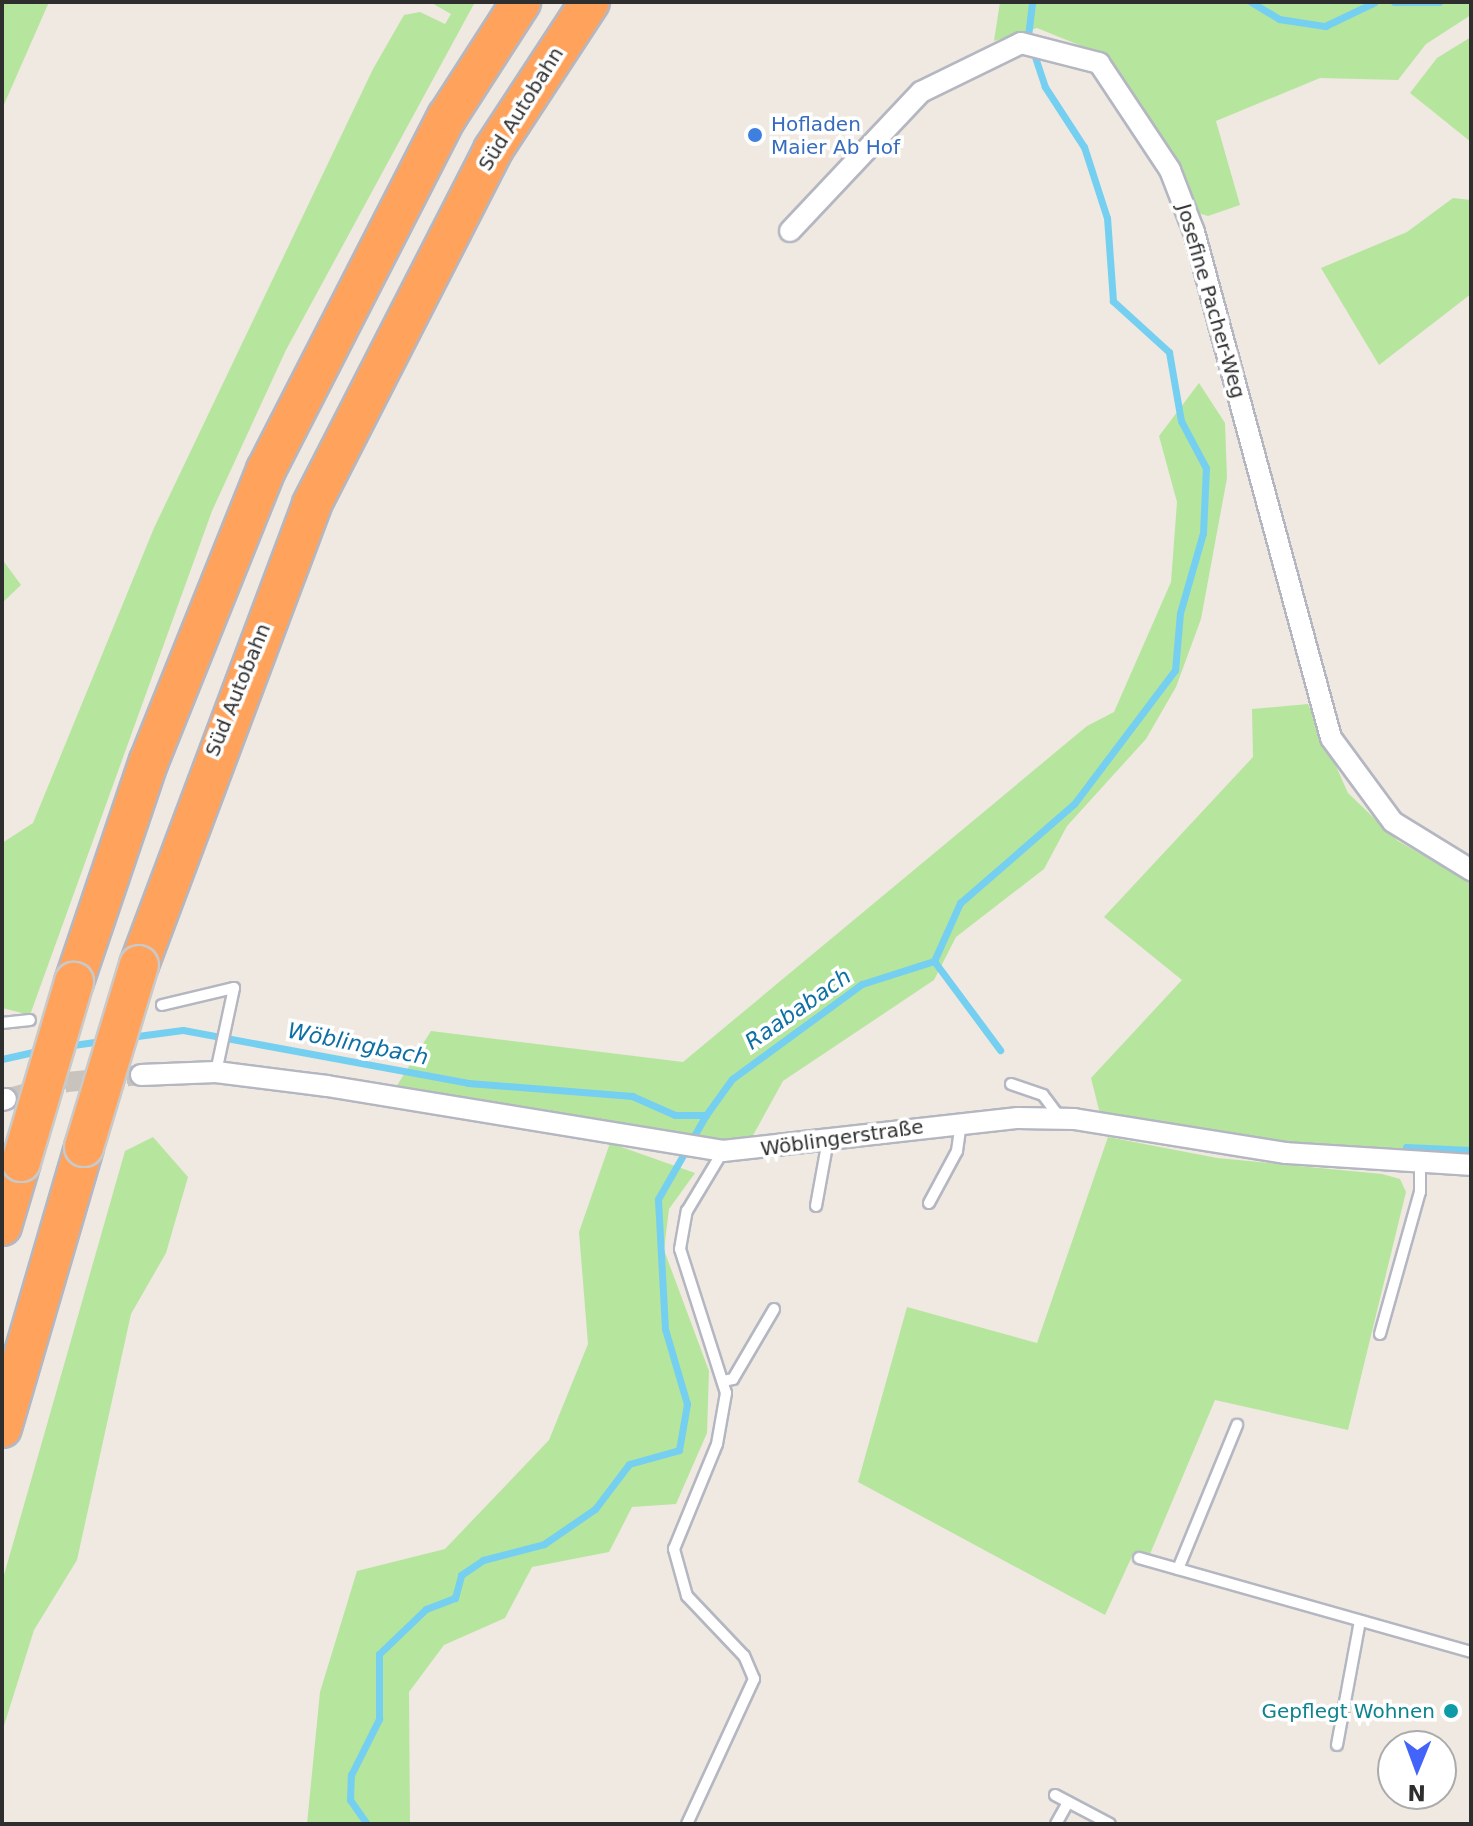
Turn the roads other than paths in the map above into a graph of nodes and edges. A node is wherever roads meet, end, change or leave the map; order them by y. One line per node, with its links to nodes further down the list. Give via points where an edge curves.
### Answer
1 (521, 2): 19 (highway, bridge, via 447,117 266,470 149,761 74,982)
2 (590, 2): 24 (highway, Süd Autobahn, bridge, via 493,150 312,504 139,965)
3 (790, 231): 4 (street, Josefine Pacher-Weg, via 921,92 1030,43 1099,63 1170,170 1194,232 1321,711 1346,767 1393,822)
4 (1471, 870)
5 (162, 1005): 8 (lane, via 234,988)
6 (30, 1020): 7 (lane)
7 (2, 1023)
8 (216, 1068): 9 (street, Wöblingerstraße); 14 (street, Wöblingerstraße)
9 (141, 1075)
10 (1011, 1084): 11 (lane, via 1043,1095)
11 (1061, 1119): 12 (street, Wöblingerstraße); 15 (street, Wöblingerstraße, via 1286,1153)
12 (961, 1122): 13 (street, Wöblingerstraße); 17 (lane, via 957,1151)
13 (828, 1140): 14 (street, Wöblingerstraße); 18 (lane)
14 (714, 1150): 22 (lane, via 687,1211 680,1249)
15 (1420, 1163): 16 (street, Wöblingerstraße); 21 (lane, via 1420,1192)
16 (1471, 1165)
17 (929, 1203)
18 (816, 1206)
19 (2, 1226)
20 (774, 1309): 22 (lane, via 733,1379)
21 (1380, 1334)
22 (723, 1381): 32 (lane, via 717,1444 674,1549 676,1575 754,1679)
23 (1237, 1425): 26 (lane)
24 (2, 1428)
25 (1139, 1558): 26 (lane)
26 (1178, 1569): 27 (lane)
27 (1360, 1621): 28 (lane); 29 (lane)
28 (1471, 1652)
29 (1337, 1745)
30 (1055, 1795): 31 (lane)
31 (1068, 1802): 33 (lane); 34 (lane)
32 (687, 1824)
33 (1056, 1824)
34 (1110, 1824)

